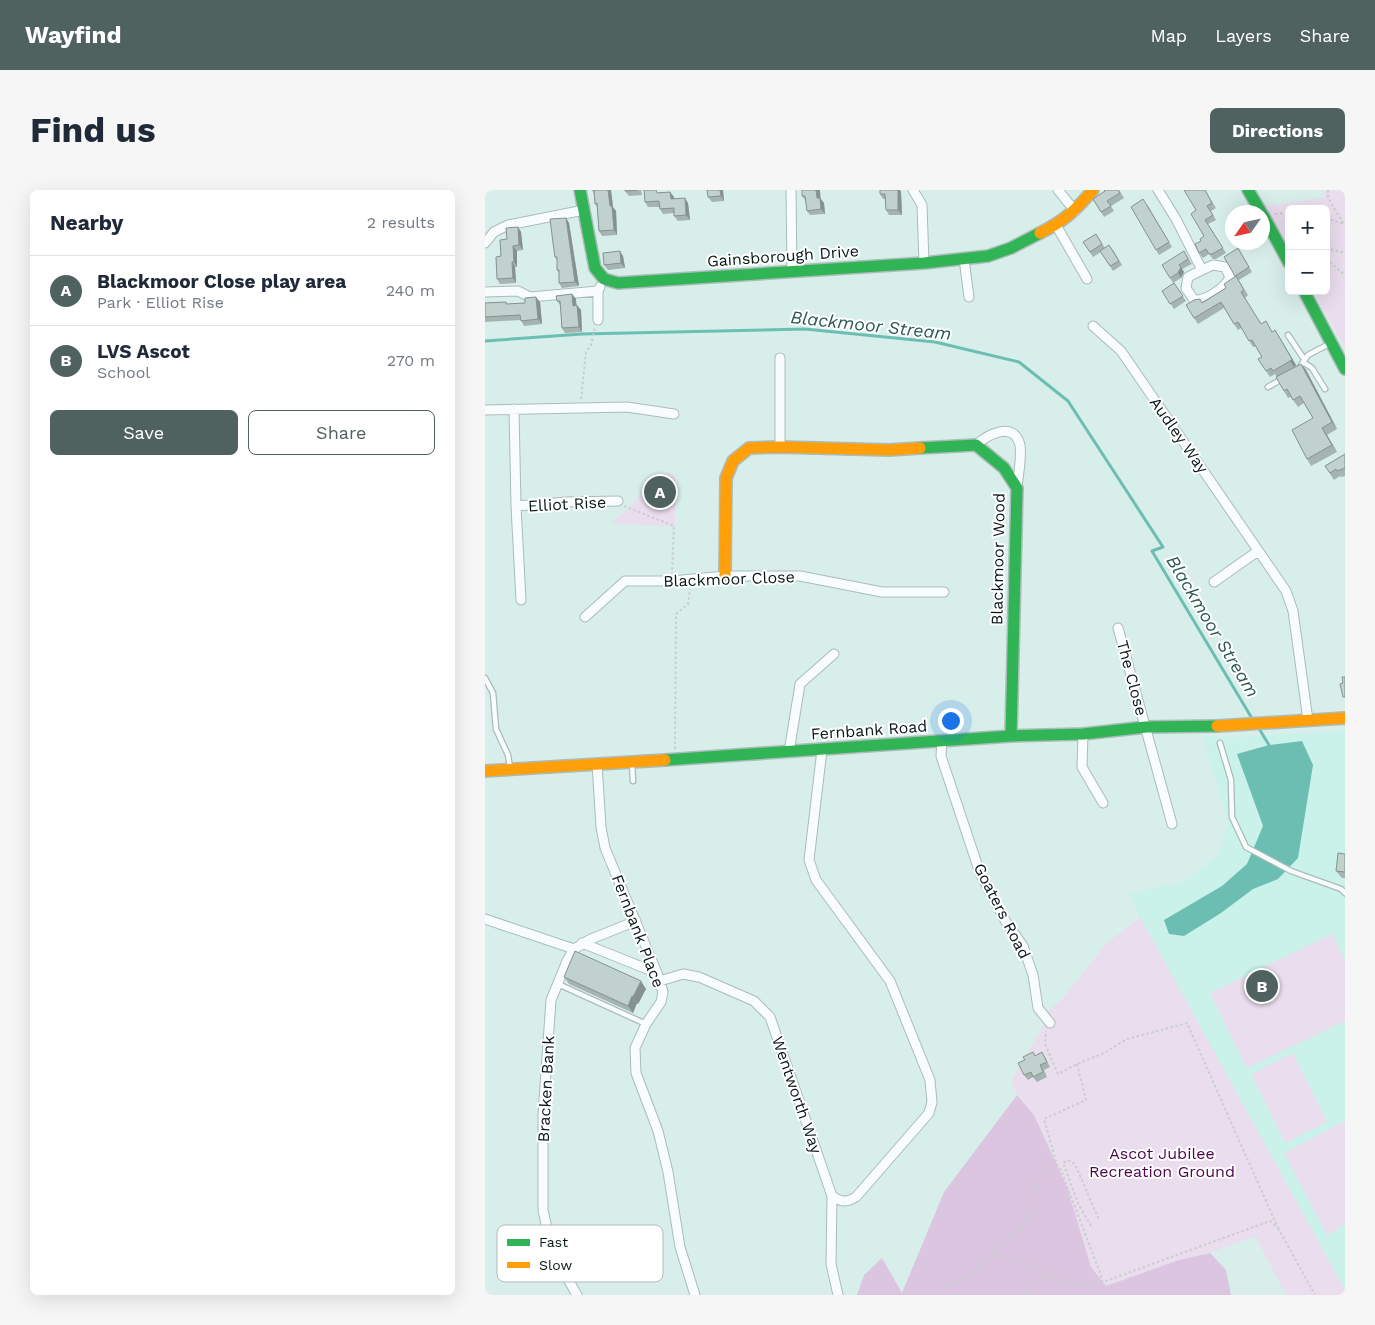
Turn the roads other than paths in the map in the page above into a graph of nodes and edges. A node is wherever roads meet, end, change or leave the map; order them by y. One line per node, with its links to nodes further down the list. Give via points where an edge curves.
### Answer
1 (580, 190): 9 (street)
2 (791, 190): 18 (street)
3 (913, 190): 16 (street, via 922,205)
4 (1058, 190): 10 (street)
5 (1093, 190): 10 (street, Gainsborough Drive)
6 (1159, 190): 17 (street)
7 (1248, 190): 8 (street)
8 (1259, 205)
9 (584, 210): 13 (street, via 508,225 494,232); 20 (street, via 595,268)
10 (1075, 210): 12 (street, Gainsborough Drive)
11 (1270, 224): 14 (street)
12 (1056, 225): 15 (street, Gainsborough Drive, via 1001,252); 19 (street)
13 (485, 243)
14 (1285, 255)
15 (964, 259): 16 (street, Gainsborough Drive); 25 (street)
16 (924, 264): 18 (street, Gainsborough Drive)
17 (1202, 270): 17 (street, via 1188,277 1186,288 1194,300 1200,301 1226,286 1230,277 1225,267 1213,265)
18 (791, 272): 20 (street, Gainsborough Drive, via 618,283)
19 (1087, 279)
20 (604, 280): 22 (street)
21 (485, 288): 23 (street)
22 (598, 291): 23 (street, via 530,298 518,291); 26 (street)
23 (485, 292)
24 (1306, 295): 29 (street)
25 (969, 297)
26 (598, 320)
27 (1093, 326): 45 (street, Audley Way, via 1121,351)
28 (1288, 335): 31 (lane)
29 (1331, 342): 31 (lane, via 1308,355); 32 (street)
30 (779, 358): 41 (street)
31 (1304, 361): 33 (lane); 36 (lane)
32 (1345, 369)
33 (1297, 370)
34 (1290, 374): 35 (lane)
35 (1267, 387)
36 (1325, 390)
37 (514, 409): 38 (street); 39 (street, via 627,408); 44 (street, Elliot Rise)
38 (485, 410)
39 (674, 414)
40 (976, 445): 41 (street, via 889,450); 42 (street, Blackmoor Wood, via 1004,468); 42 (street, via 995,432 1009,432 1016,437 1020,450)
41 (780, 447): 46 (street, via 749,448 733,461 726,478)
42 (1017, 488): 58 (street, Blackmoor Wood)
43 (618, 501): 44 (street, Elliot Rise)
44 (516, 506): 49 (street, Elliot Rise)
45 (1258, 551): 47 (street); 55 (street, Audley Way, via 1286,591 1291,604)
46 (725, 576): 48 (street, Blackmoor Close, via 800,576 882,592); 50 (street, Blackmoor Close, via 625,581)
47 (1214, 582)
48 (944, 592)
49 (521, 600)
50 (585, 617)
51 (1118, 628): 56 (street, The Close)
52 (834, 654): 62 (street, via 799,684)
53 (485, 678): 65 (lane, via 493,693 495,729)
54 (1345, 718): 55 (street, Fernbank Road)
55 (1308, 720): 56 (street, Fernbank Road)
56 (1146, 727): 57 (street, Fernbank Road); 69 (street, The Close)
57 (1083, 734): 58 (street, Fernbank Road); 68 (street, via 1082,768)
58 (1011, 736): 59 (street, Fernbank Road)
59 (942, 740): 61 (street, Fernbank Road); 77 (street, Goaters Road, via 941,756 980,874 1023,946 1033,975 1038,1008)
60 (1220, 743): 70 (lane, via 1231,780 1232,817 1246,847 1291,871)
61 (822, 750): 62 (street, Fernbank Road); 79 (street, via 809,860 816,880 890,981 930,1080 932,1102 929,1113 855,1197 840,1201)
62 (789, 752): 63 (street, Fernbank Road)
63 (632, 762): 64 (street, Fernbank Road); 67 (lane)
64 (597, 764): 65 (street, Fernbank Road); 72 (street, Fernbank Place, via 605,848)
65 (510, 770): 66 (street, Fernbank Road)
66 (485, 772)
67 (633, 781)
68 (1103, 803)
69 (1172, 824)
70 (1345, 893)
71 (485, 919): 74 (street)
72 (636, 921): 73 (street); 75 (street, Fernbank Place)
73 (583, 943): 74 (street); 75 (street)
74 (574, 949): 76 (street, Bracken Bank)
75 (658, 977): 78 (street, Fernbank Place, via 663,992 661,1002); 79 (street, Wentworth Way, via 683,974 699,977 754,1001 770,1017)
76 (558, 984): 78 (lane); 80 (street, Bracken Bank, via 551,1000 543,1105 543,1210)
77 (1047, 1019)
78 (646, 1024): 83 (street, Fernbank Place, via 635,1048 636,1073 658,1131 680,1248)
79 (832, 1196): 84 (street, Wentworth Way, via 831,1264)
80 (546, 1225)
81 (570, 1282): 82 (street, Bracken Bank)
82 (577, 1295)
83 (695, 1295)
84 (837, 1295)

